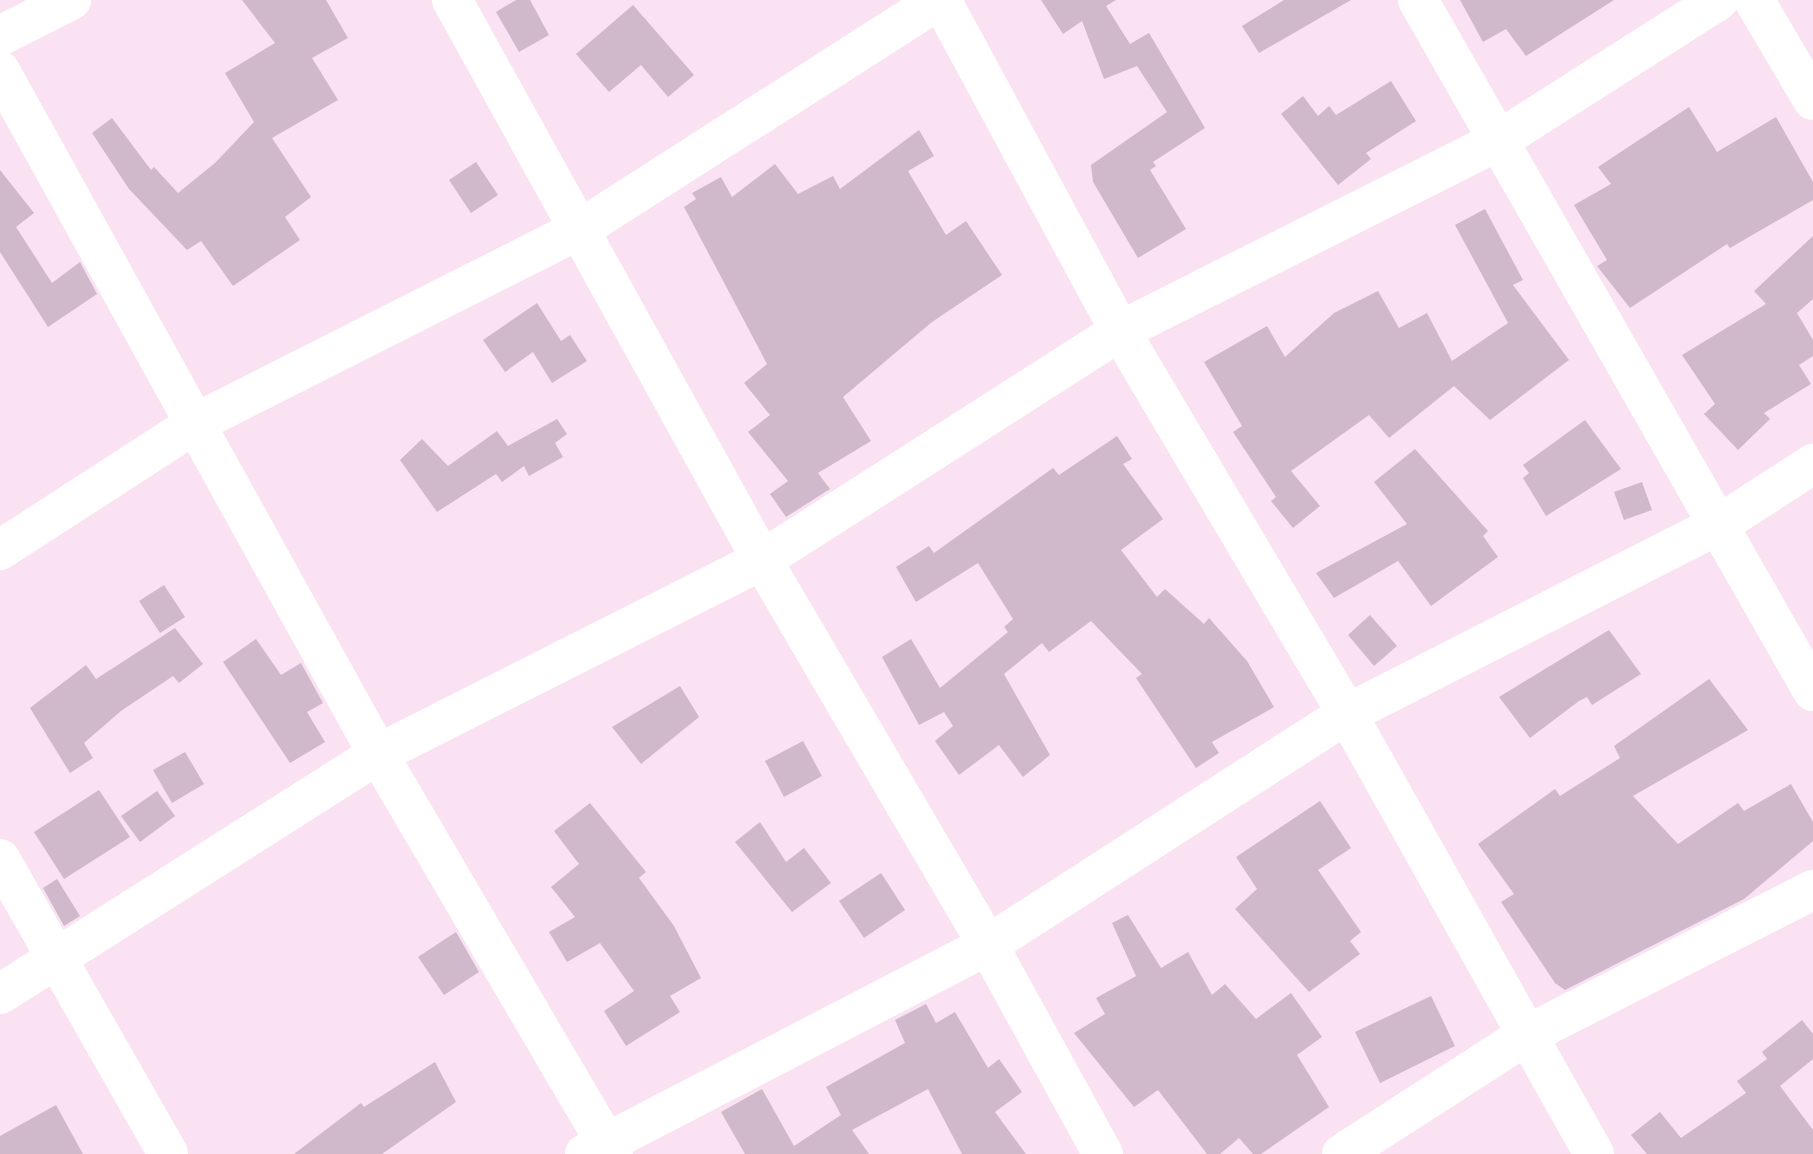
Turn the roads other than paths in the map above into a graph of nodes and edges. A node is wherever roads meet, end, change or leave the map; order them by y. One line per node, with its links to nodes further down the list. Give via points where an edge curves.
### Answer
1 (71, 0): 7 (street)
2 (452, 0): 11 (street)
3 (940, 0): 11 (street); 12 (street)
4 (1418, 0): 10 (street)
5 (1719, 0): 10 (street)
6 (1754, 0): 9 (street)
7 (0, 36)
8 (0, 71): 13 (street)
9 (1813, 100)
10 (1496, 142): 12 (street); 15 (street)
11 (582, 228): 13 (street); 17 (street)
12 (1120, 331): 17 (street); 19 (street)
13 (198, 422): 16 (street); 20 (street)
14 (1813, 464): 15 (street)
15 (1720, 524): 18 (street); 19 (street)
16 (0, 550)
17 (762, 560): 20 (street); 23 (street)
18 (1813, 691)
19 (1347, 714): 23 (street); 26 (street)
20 (378, 754): 24 (street); 27 (street)
21 (0, 859): 24 (street)
22 (1813, 890): 26 (street)
23 (988, 945): 27 (street); 29 (street)
24 (55, 962): 25 (street); 28 (street)
25 (0, 994)
26 (1525, 1036): 30 (street); 31 (street)
27 (601, 1149)
28 (168, 1154)
29 (1103, 1154)
30 (1342, 1154)
31 (1594, 1154)

